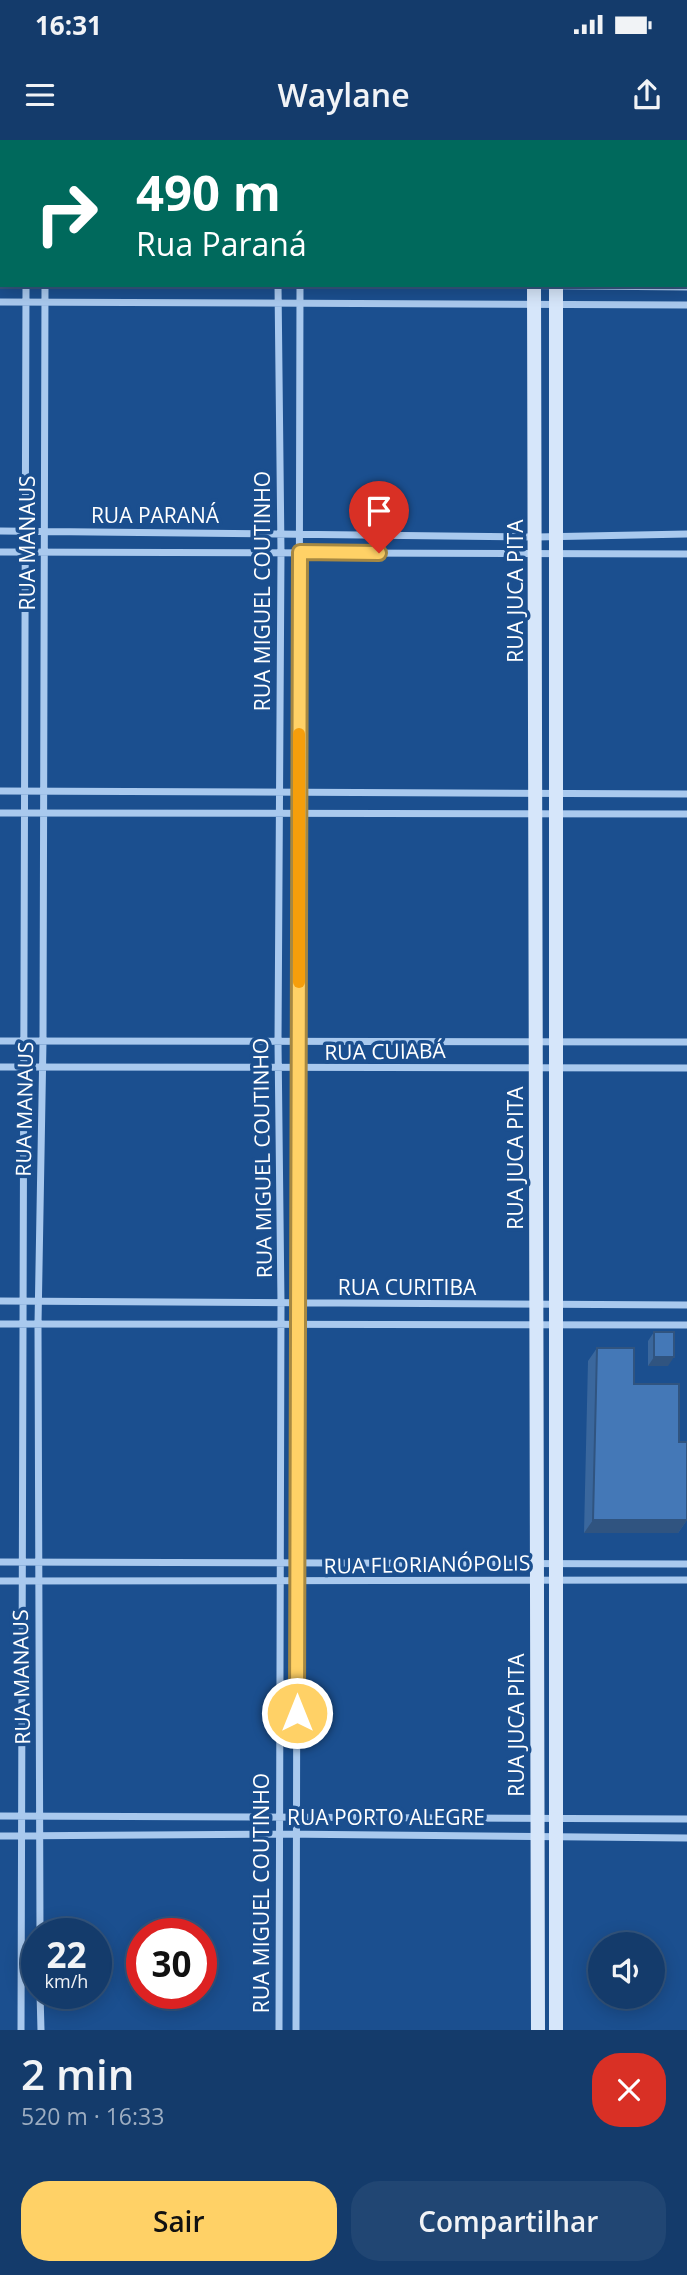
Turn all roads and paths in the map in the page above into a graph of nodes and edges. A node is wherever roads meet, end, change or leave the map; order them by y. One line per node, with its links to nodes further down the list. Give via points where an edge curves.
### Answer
1 (26, 287): 8 (street, RUA MANAUS)
2 (46, 287): 9 (street, RUA MANAUS)
3 (278, 287): 10 (street, RUA MIGUEL COUTINHO)
4 (300, 287): 11 (street, RUA MIGUEL COUTINHO)
5 (534, 287): 12 (street, RUA JUCA PITA)
6 (556, 287): 13 (street, RUA JUCA PITA)
7 (0, 302): 8 (street)
8 (26, 302): 9 (street); 16 (street, RUA MANAUS)
9 (44, 302): 10 (street); 17 (street, RUA MANAUS)
10 (278, 303): 11 (street); 18 (street, RUA MIGUEL COUTINHO)
11 (300, 303): 12 (street); 19 (street, RUA MIGUEL COUTINHO)
12 (533, 304): 13 (street); 22 (street, RUA JUCA PITA)
13 (556, 304): 14 (street); 21 (street, RUA JUCA PITA)
14 (687, 305)
15 (0, 531): 16 (street, RUA PARANÁ)
16 (26, 532): 17 (street, RUA PARANÁ); 24 (street, RUA MANAUS)
17 (44, 532): 18 (street, RUA PARANÁ); 25 (street, RUA MANAUS)
18 (280, 534): 19 (street, RUA PARANÁ); 26 (street, RUA MIGUEL COUTINHO)
19 (300, 534): 22 (street, RUA PARANÁ); 27 (street, RUA MIGUEL COUTINHO)
20 (687, 534): 21 (street, RUA PARANÁ)
21 (556, 536): 22 (street, RUA PARANÁ); 29 (street, RUA JUCA PITA)
22 (536, 537): 28 (street, RUA JUCA PITA)
23 (0, 552): 24 (street, RUA PARANÁ)
24 (26, 552): 25 (street, RUA PARANÁ); 32 (street, RUA MANAUS)
25 (45, 552): 26 (street, RUA PARANÁ); 33 (street, RUA MANAUS)
26 (281, 552): 27 (street, RUA PARANÁ); 34 (street, RUA MIGUEL COUTINHO)
27 (300, 552): 28 (street, RUA PARANÁ); 35 (street, RUA MIGUEL COUTINHO)
28 (536, 554): 29 (street, RUA PARANÁ); 36 (street, RUA JUCA PITA)
29 (555, 554): 30 (street, RUA PARANÁ); 37 (street, RUA JUCA PITA)
30 (687, 554)
31 (0, 791): 32 (street)
32 (25, 791): 33 (street); 42 (street, RUA MANAUS)
33 (43, 791): 34 (street); 43 (street, RUA MANAUS)
34 (279, 792): 35 (street); 39 (street, RUA MIGUEL COUTINHO)
35 (299, 792): 36 (street); 40 (street, RUA MIGUEL COUTINHO)
36 (535, 793): 37 (street); 44 (street, RUA JUCA PITA)
37 (555, 794): 38 (street); 45 (street, RUA JUCA PITA)
38 (687, 794)
39 (281, 812): 40 (street); 43 (street); 51 (street, RUA MIGUEL COUTINHO)
40 (299, 812): 44 (street); 52 (street, RUA MIGUEL COUTINHO)
41 (0, 813): 42 (street)
42 (25, 813): 43 (street); 48 (street, RUA MANAUS)
43 (42, 813): 50 (street, RUA MANAUS)
44 (535, 813): 45 (street); 49 (street, RUA JUCA PITA)
45 (555, 813): 46 (street); 53 (street, RUA JUCA PITA)
46 (687, 814)
47 (0, 1041): 48 (street, RUA CUIABÁ)
48 (24, 1041): 50 (street, RUA CUIABÁ); 57 (street, RUA MANAUS)
49 (536, 1041): 52 (street, RUA CUIABÁ); 53 (street, RUA CUIABÁ); 55 (street, RUA JUCA PITA)
50 (43, 1042): 51 (street, RUA CUIABÁ); 58 (street, RUA MANAUS)
51 (278, 1042): 52 (street, RUA CUIABÁ); 61 (street, RUA MIGUEL COUTINHO)
52 (298, 1042): 62 (street, RUA MIGUEL COUTINHO)
53 (556, 1042): 54 (street, RUA CUIABÁ); 59 (street, RUA JUCA PITA)
54 (687, 1042)
55 (536, 1066): 59 (street, RUA CUIABÁ); 62 (street, RUA CUIABÁ); 70 (street, RUA JUCA PITA)
56 (0, 1067): 57 (street, RUA CUIABÁ)
57 (24, 1067): 58 (street, RUA CUIABÁ); 63 (street, RUA MANAUS)
58 (42, 1067): 61 (street, RUA CUIABÁ); 64 (street, RUA MANAUS)
59 (557, 1067): 60 (street, RUA CUIABÁ); 71 (street, RUA JUCA PITA)
60 (687, 1068)
61 (278, 1069): 62 (street, RUA CUIABÁ); 68 (street, RUA MIGUEL COUTINHO)
62 (299, 1069): 69 (street, RUA MIGUEL COUTINHO)
63 (24, 1224): 64 (street); 66 (street, RUA MANAUS)
64 (40, 1225): 67 (street, RUA MANAUS)
65 (0, 1301): 66 (street, RUA CURITIBA)
66 (23, 1301): 67 (street, RUA CURITIBA); 74 (street, RUA MANAUS)
67 (39, 1301): 68 (street, RUA CURITIBA); 75 (street, RUA MANAUS)
68 (281, 1303): 69 (street, RUA CURITIBA); 76 (street, RUA MIGUEL COUTINHO)
69 (298, 1304): 70 (street, RUA CURITIBA); 77 (street, RUA MIGUEL COUTINHO)
70 (536, 1305): 71 (street, RUA CURITIBA); 78 (street, RUA JUCA PITA)
71 (556, 1305): 72 (street, RUA CURITIBA); 79 (street, RUA JUCA PITA)
72 (687, 1305)
73 (0, 1324): 74 (street, RUA CURITIBA)
74 (23, 1324): 75 (street, RUA CURITIBA); 82 (street, RUA MANAUS)
75 (38, 1324): 76 (street, RUA CURITIBA); 83 (street, RUA MANAUS)
76 (280, 1324): 77 (street, RUA CURITIBA); 84 (street, RUA MIGUEL COUTINHO)
77 (298, 1324): 78 (street, RUA CURITIBA); 88 (street, RUA MIGUEL COUTINHO)
78 (536, 1324): 79 (street, RUA CURITIBA); 85 (street, RUA JUCA PITA)
79 (556, 1324): 80 (street, RUA CURITIBA); 86 (street, RUA JUCA PITA)
80 (687, 1325)
81 (0, 1562): 82 (street, RUA FLORIANÓPOLIS)
82 (23, 1562): 83 (street, RUA FLORIANÓPOLIS); 93 (street, RUA MANAUS)
83 (38, 1562): 84 (street, RUA FLORIANÓPOLIS); 94 (street, RUA MANAUS)
84 (279, 1564): 88 (street, RUA FLORIANÓPOLIS); 95 (street, RUA MIGUEL COUTINHO)
85 (537, 1564): 86 (street, RUA FLORIANÓPOLIS); 88 (street, RUA FLORIANÓPOLIS); 89 (street, RUA JUCA PITA)
86 (554, 1564): 87 (street, RUA FLORIANÓPOLIS); 90 (street, RUA JUCA PITA)
87 (687, 1564)
88 (297, 1565): 96 (street, RUA MIGUEL COUTINHO)
89 (537, 1580): 90 (street, RUA FLORIANÓPOLIS); 96 (street, RUA FLORIANÓPOLIS); 102 (street, RUA JUCA PITA)
90 (554, 1580): 91 (street, RUA FLORIANÓPOLIS); 103 (street, RUA JUCA PITA)
91 (687, 1580)
92 (0, 1581): 93 (street, RUA FLORIANÓPOLIS)
93 (23, 1581): 94 (street, RUA FLORIANÓPOLIS); 98 (street, RUA MANAUS)
94 (37, 1582): 95 (street, RUA FLORIANÓPOLIS); 99 (street, RUA MANAUS)
95 (280, 1583): 96 (street, RUA FLORIANÓPOLIS); 100 (street, RUA MIGUEL COUTINHO)
96 (297, 1583): 101 (street, RUA MIGUEL COUTINHO)
97 (0, 1816): 98 (street, RUA PORTO ALEGRE)
98 (22, 1816): 99 (street, RUA PORTO ALEGRE); 110 (street, RUA MANAUS)
99 (40, 1817): 100 (street, RUA PORTO ALEGRE); 111 (street, RUA MANAUS)
100 (278, 1818): 101 (street, RUA PORTO ALEGRE); 105 (street, RUA MIGUEL COUTINHO)
101 (296, 1818): 102 (street, RUA PORTO ALEGRE); 106 (street, RUA MIGUEL COUTINHO)
102 (537, 1819): 103 (street, RUA PORTO ALEGRE); 108 (street, RUA JUCA PITA)
103 (555, 1819): 104 (street, RUA PORTO ALEGRE); 109 (street, RUA JUCA PITA)
104 (687, 1819)
105 (279, 1834): 106 (street, RUA PORTO ALEGRE); 111 (street, RUA PORTO ALEGRE); 117 (street, RUA MIGUEL COUTINHO)
106 (296, 1834): 108 (street, RUA PORTO ALEGRE); 118 (street, RUA MIGUEL COUTINHO)
107 (0, 1836): 110 (street, RUA PORTO ALEGRE)
108 (537, 1836): 109 (street, RUA PORTO ALEGRE); 119 (street, RUA JUCA PITA)
109 (555, 1836): 112 (street, RUA PORTO ALEGRE); 120 (street, RUA JUCA PITA)
110 (22, 1837): 111 (street, RUA PORTO ALEGRE); 115 (street, RUA MANAUS)
111 (38, 1837): 113 (street, RUA MANAUS)
112 (687, 1838)
113 (40, 1918)
114 (40, 2009): 116 (street)
115 (21, 2030)
116 (41, 2030)
117 (279, 2030)
118 (296, 2030)
119 (538, 2030)
120 (555, 2030)

